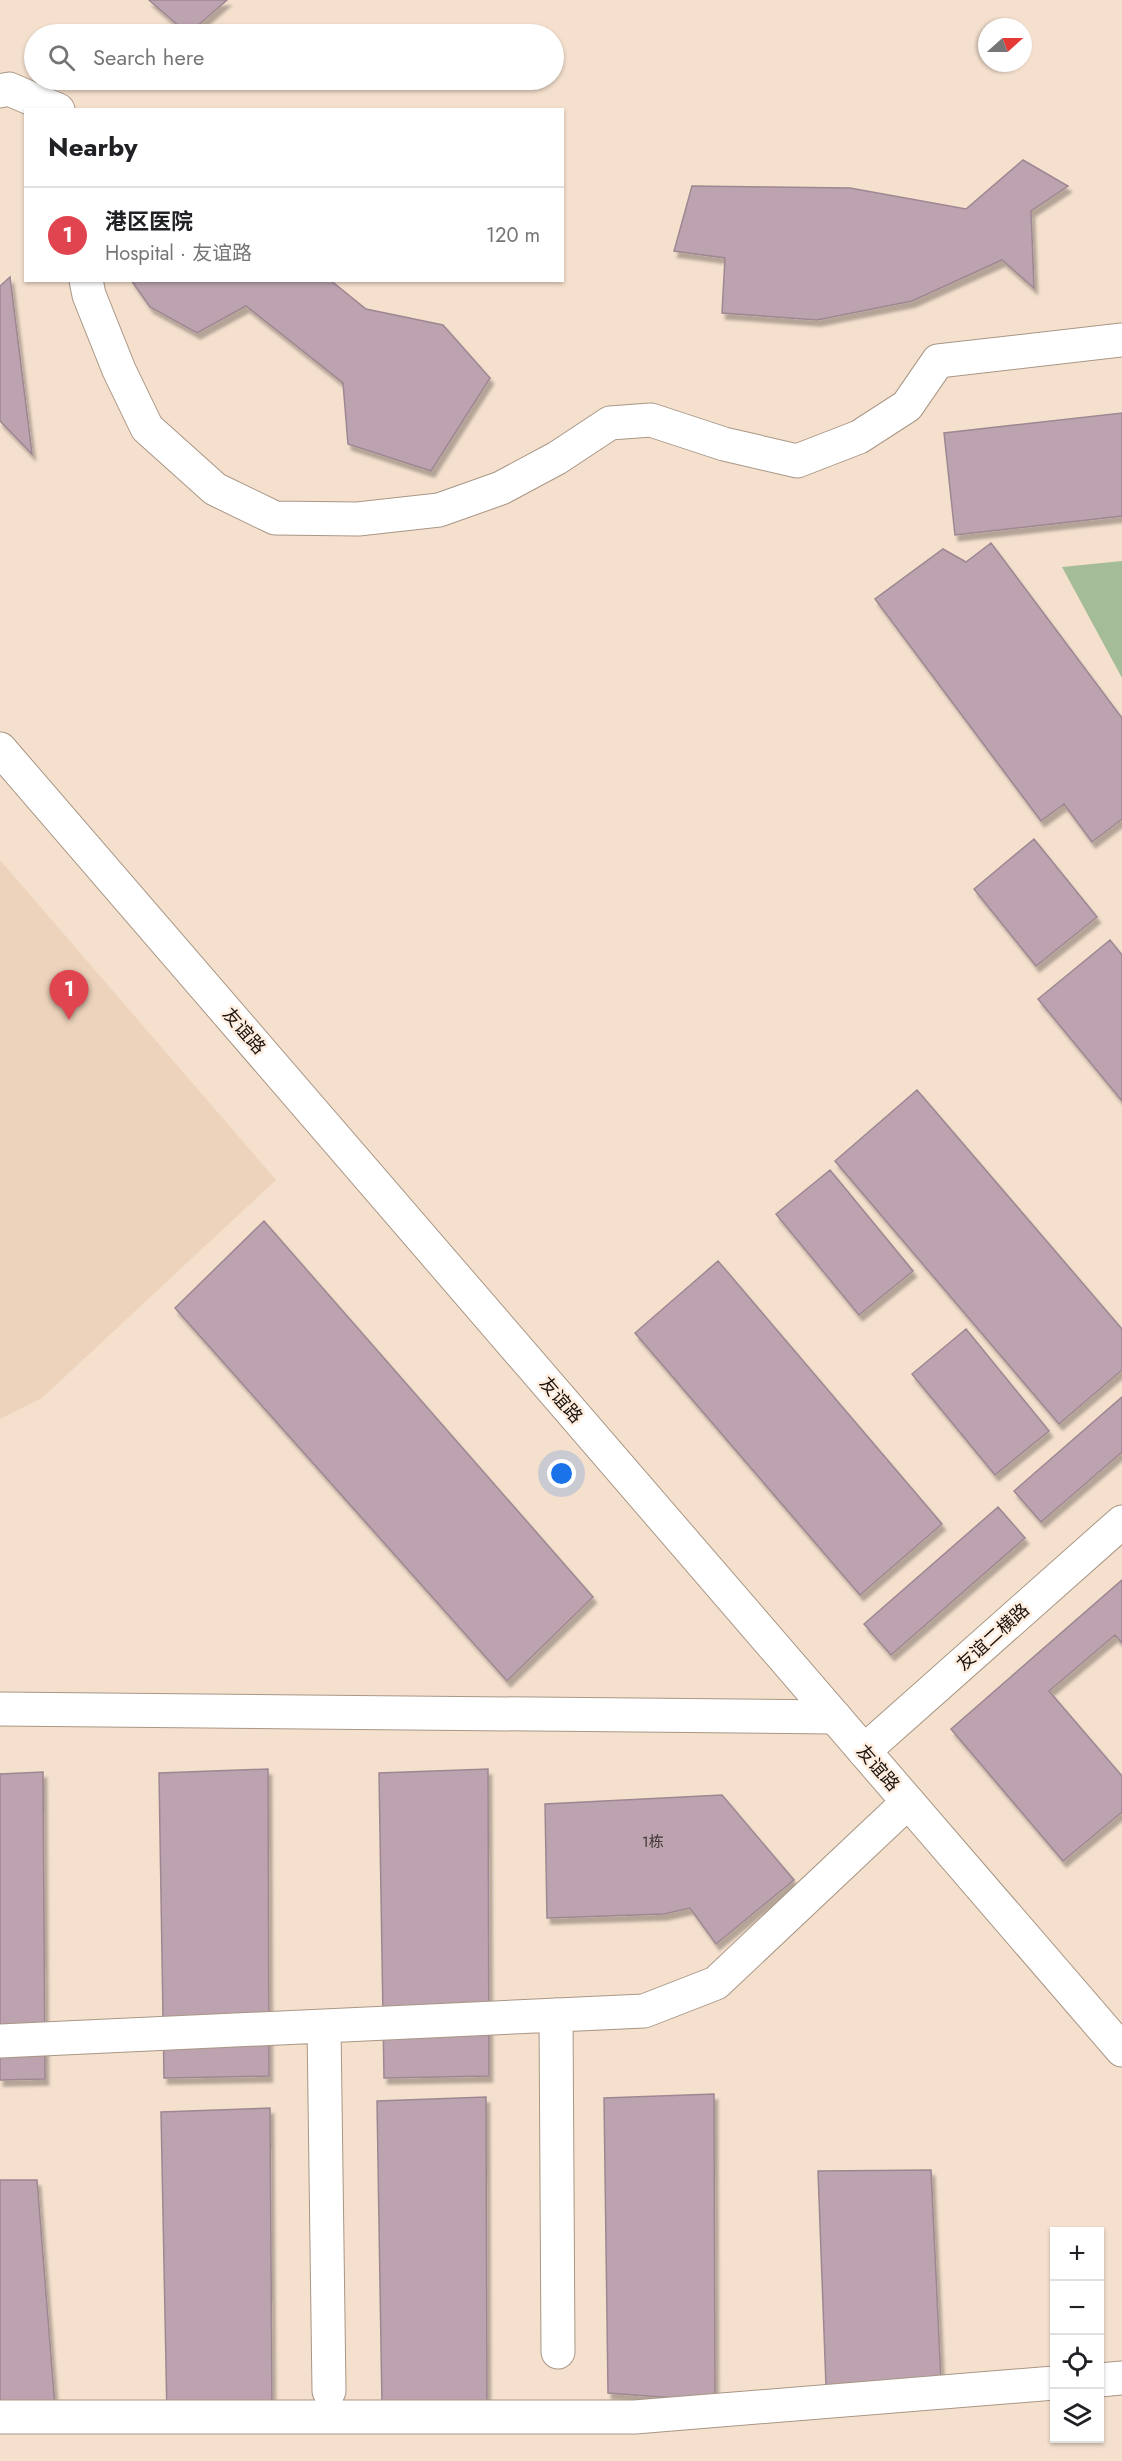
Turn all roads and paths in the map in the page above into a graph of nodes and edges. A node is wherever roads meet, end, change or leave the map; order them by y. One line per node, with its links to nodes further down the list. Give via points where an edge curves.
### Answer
1 (0, 91): 2 (street, via 9,89)
2 (53, 108)
3 (86, 282): 4 (street, via 119,370 147,428 214,489 275,518 358,519 439,510 501,488 610,423 651,420 724,444 798,461 859,437 907,406 938,361)
4 (1122, 340)
5 (0, 749): 8 (street, 友谊路)
6 (1122, 1522): 9 (street, 友谊二横路)
7 (0, 1709): 8 (street)
8 (835, 1717): 9 (street, 友谊路)
9 (864, 1751): 10 (street, 友谊路)
10 (908, 1802): 11 (street, via 716,1983 644,2011); 14 (street, 友谊路)
11 (556, 2015): 12 (street); 15 (street)
12 (324, 2026): 13 (street); 19 (street)
13 (0, 2041)
14 (1122, 2050)
15 (558, 2352)
16 (1122, 2378): 17 (street)
17 (1104, 2380)
18 (1050, 2383): 20 (street, via 635,2417)
19 (329, 2391)
20 (0, 2417)

